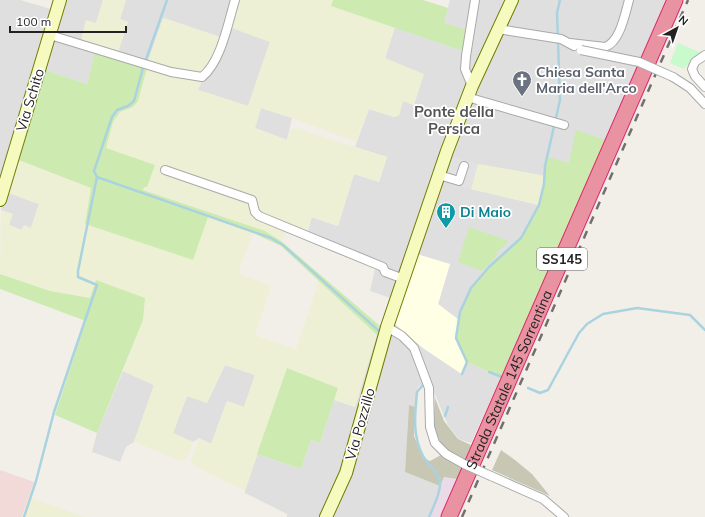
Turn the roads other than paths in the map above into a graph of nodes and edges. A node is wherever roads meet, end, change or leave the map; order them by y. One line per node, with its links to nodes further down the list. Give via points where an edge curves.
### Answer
1 (60, 0): 8 (main road, Via Schito)
2 (235, 0): 8 (street, via 216,58 210,70 202,77 171,72)
3 (475, 0): 12 (street, via 465,69)
4 (512, 0): 7 (main road, Via Pozzillo)
5 (629, 0): 9 (street, via 616,36 610,45 605,47)
6 (675, 0): 22 (highway, Strada Statale 145 Sorrentina / SS145)
7 (498, 30): 9 (street); 12 (main road, Via Pozzillo)
8 (50, 35): 18 (main road, Via Schito)
9 (570, 43): 13 (street, bridge, via 581,50 639,62 673,77 690,88)
10 (705, 55): 11 (street, via 695,62 692,69)
11 (705, 87)
12 (470, 92): 14 (street); 17 (main road, Via Pozzillo)
13 (705, 104)
14 (564, 125)
15 (464, 166): 17 (street, via 459,181)
16 (165, 170): 19 (street, via 252,200 258,216 383,267 385,272)
17 (439, 175): 19 (main road, Via Pozzillo)
18 (0, 200)
19 (404, 279): 20 (main road, Via Pozzillo)
20 (387, 327): 21 (main road, Via Pozzillo, via 346,474); 23 (street, bridge, via 402,336 414,348 429,388 430,427 435,443 446,454 464,464 543,499)
21 (326, 517)
22 (449, 517)
23 (564, 517)

